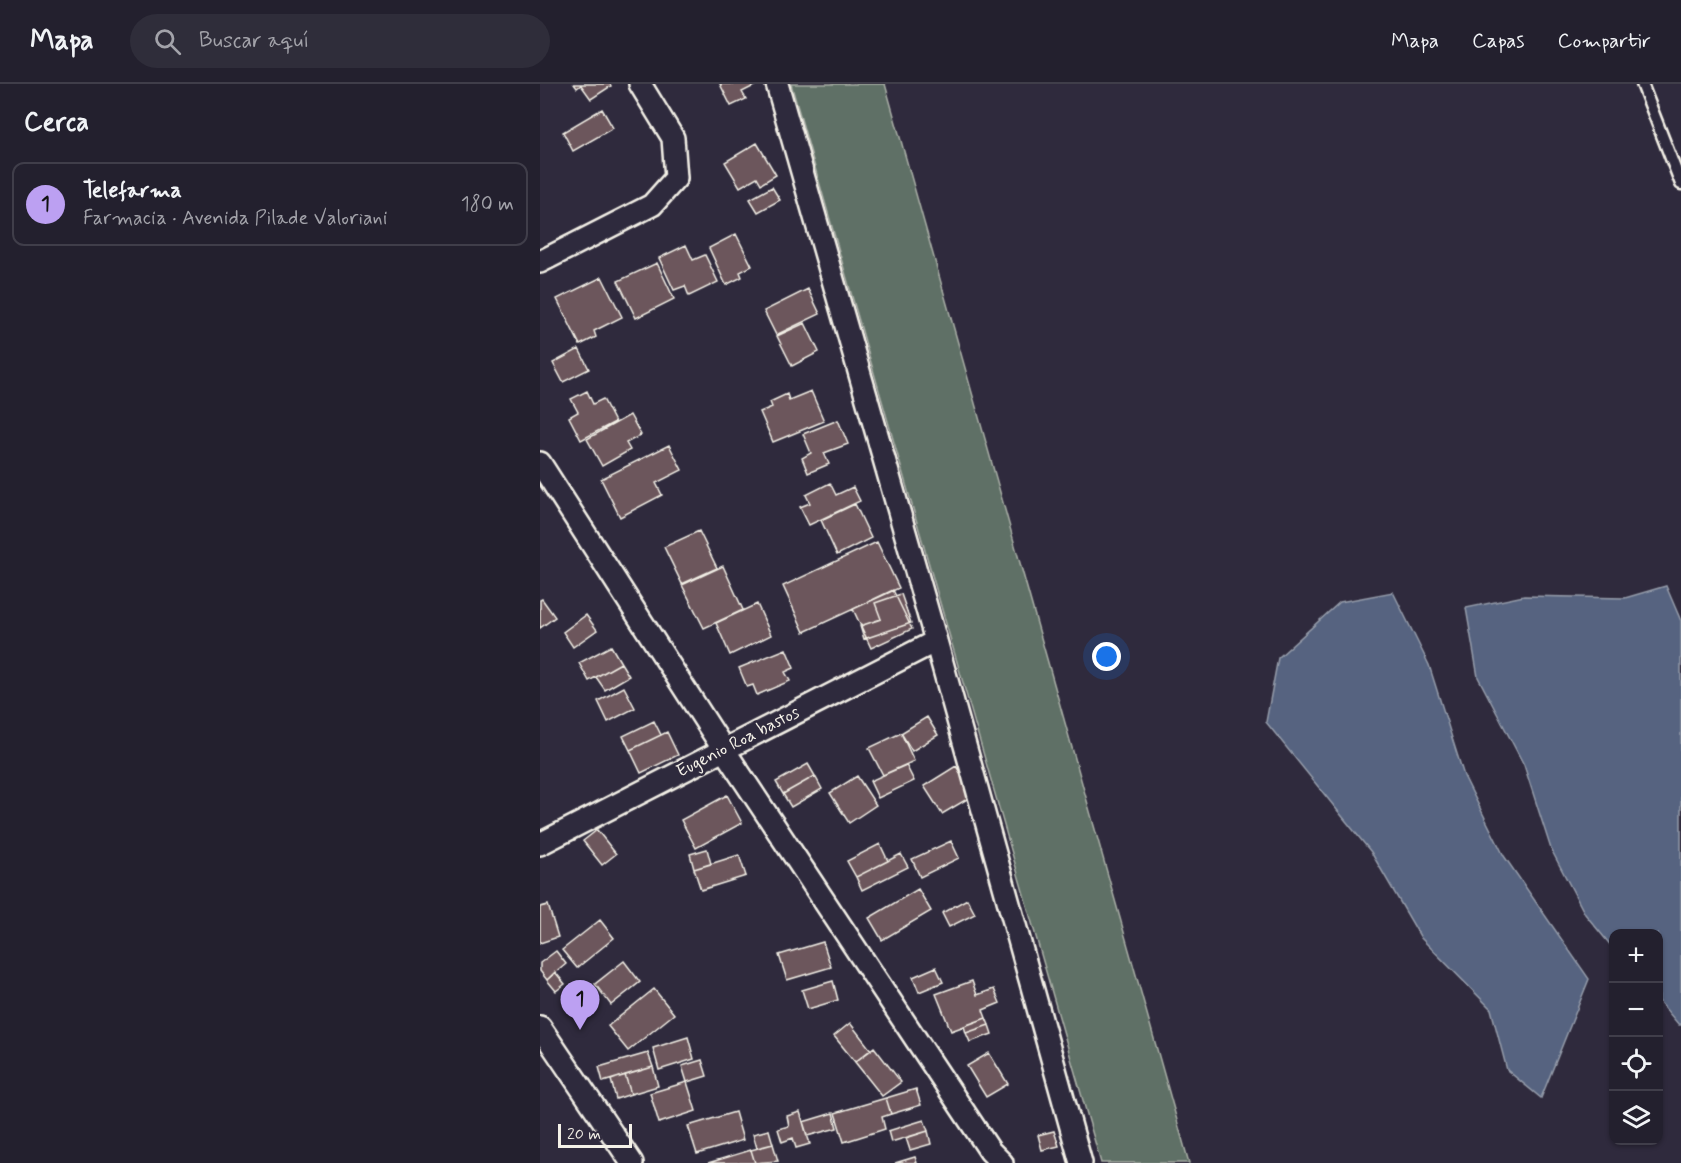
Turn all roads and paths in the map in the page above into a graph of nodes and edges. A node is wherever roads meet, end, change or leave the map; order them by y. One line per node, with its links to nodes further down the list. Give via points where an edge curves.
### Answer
1 (640, 84): 5 (street, via 673,138 676,178 652,205)
2 (777, 84): 7 (street)
3 (1642, 84): 4 (lane)
4 (1681, 184)
5 (540, 262)
6 (540, 463): 8 (street)
7 (936, 641): 8 (street, Eugenio Roa bastos); 13 (street)
8 (724, 750): 9 (street, Eugenio Roa bastos); 12 (street, via 990,1151)
9 (540, 844)
10 (540, 1026): 11 (street)
11 (632, 1163)
12 (1002, 1163)
13 (1081, 1163)

